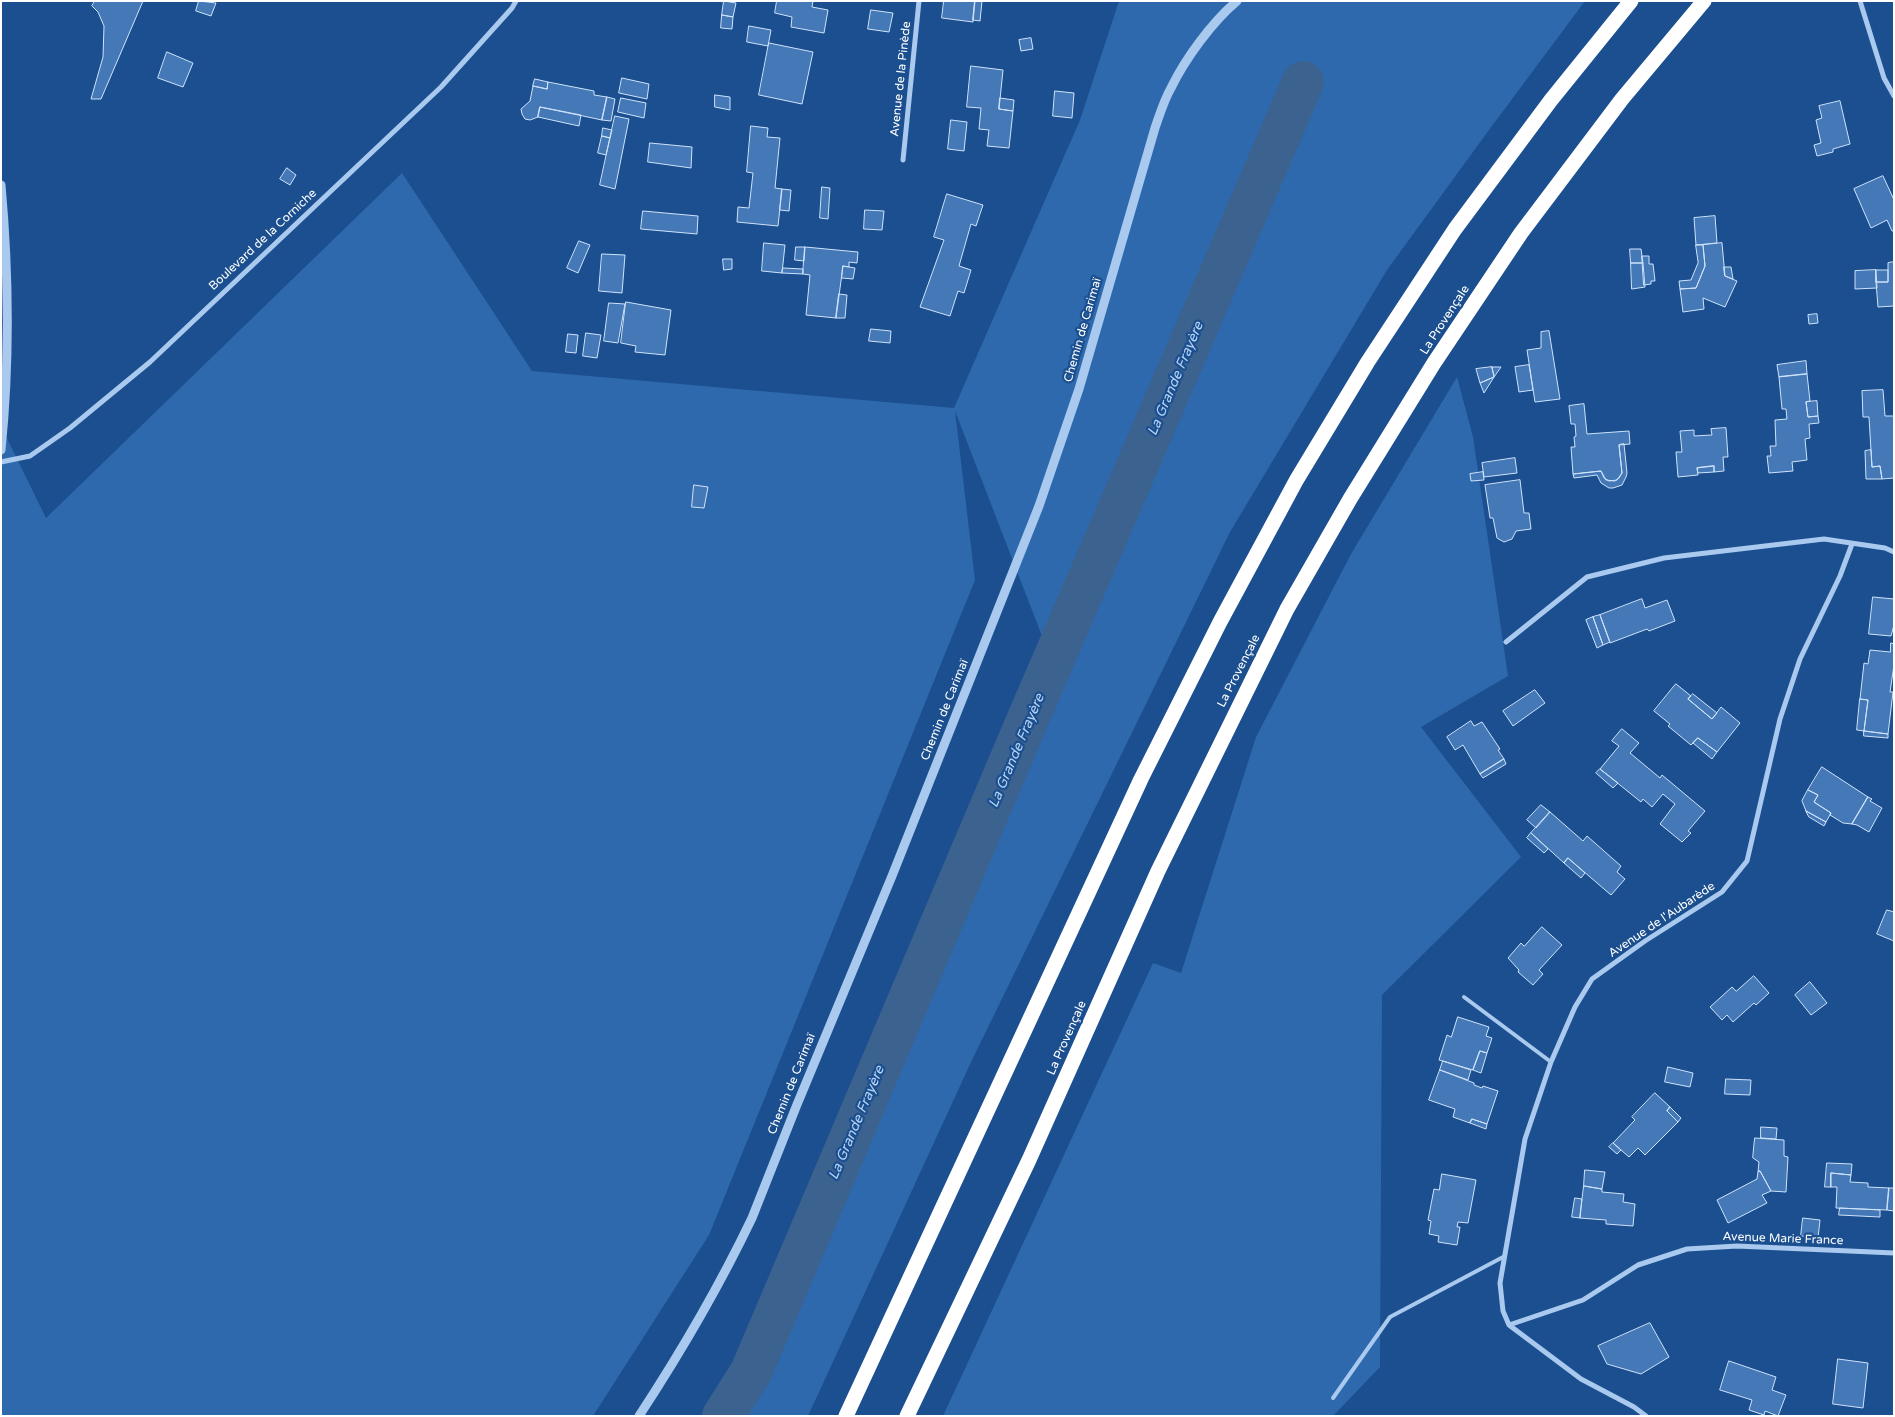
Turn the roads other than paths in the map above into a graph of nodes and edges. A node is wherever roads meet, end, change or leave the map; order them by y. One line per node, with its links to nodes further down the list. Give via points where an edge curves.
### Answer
1 (516, 1): 11 (street, Boulevard de la Corniche, via 441,87 150,362 70,428 30,456)
2 (919, 1): 8 (street, Avenue de la Pinède)
3 (1237, 1): 21 (street, Chemin de Carimaï, via 1194,50 1170,88 1155,128 1079,389 1039,506 936,767 752,1218 689,1337)
4 (1631, 1): 22 (highway, via 1551,100 1455,229 1367,363 1297,479 1140,779)
5 (1704, 1): 23 (highway, La Provençale, via 1622,99 1521,233 1434,363 1350,499 1287,610 1158,871 1029,1160)
6 (1860, 1): 7 (street, via 1884,78)
7 (1894, 96)
8 (904, 160)
9 (1, 186): 10 (street, via 7,251 8,330)
10 (1, 450)
11 (1, 462)
12 (1852, 544): 13 (street); 14 (street, via 1824,539 1664,558 1587,577); 16 (street, Avenue de l'Aubarède, via 1794,676 1780,719 1747,861 1722,892 1592,979 1574,1007)
13 (1894, 552)
14 (1506, 642)
15 (1464, 997): 16 (lane)
16 (1551, 1062): 18 (street, Avenue de l'Aubarède, via 1525,1139)
17 (1894, 1253): 19 (street, Avenue Marie France, via 1737,1246 1687,1249 1638,1266 1583,1300)
18 (1505, 1256): 19 (street, Avenue de l'Aubarède, via 1500,1283 1503,1311); 20 (lane, via 1390,1317)
19 (1509, 1325): 24 (street, via 1581,1378)
20 (1333, 1398)
21 (639, 1416)
22 (846, 1416)
23 (908, 1416)
24 (1646, 1416)

